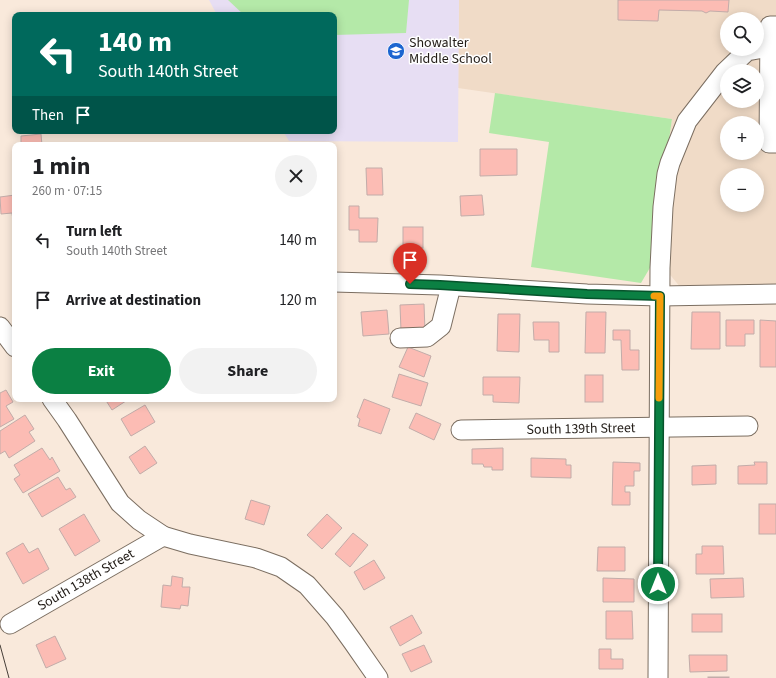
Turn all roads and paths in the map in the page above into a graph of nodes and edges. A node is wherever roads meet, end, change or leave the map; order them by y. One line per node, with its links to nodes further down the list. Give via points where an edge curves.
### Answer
1 (776, 26): 2 (street, via 770,26)
2 (769, 47): 3 (street, via 769,143); 7 (street, via 747,51 724,72 687,121 667,174 662,207)
3 (776, 143)
4 (337, 282): 5 (street)
5 (451, 286): 7 (street); 9 (street, via 441,326 427,337)
6 (776, 294): 7 (street)
7 (660, 296): 13 (street)
8 (0, 327): 10 (street)
9 (400, 338)
10 (12, 343)
11 (54, 402): 15 (street, via 120,503)
12 (748, 426): 13 (street, South 139th Street)
13 (659, 428): 14 (street, South 139th Street); 18 (street)
14 (461, 430)
15 (163, 536): 16 (street, South 138th Street); 17 (street, via 256,558 282,567 307,585 335,617)
16 (10, 624)
17 (378, 678)
18 (658, 678)

